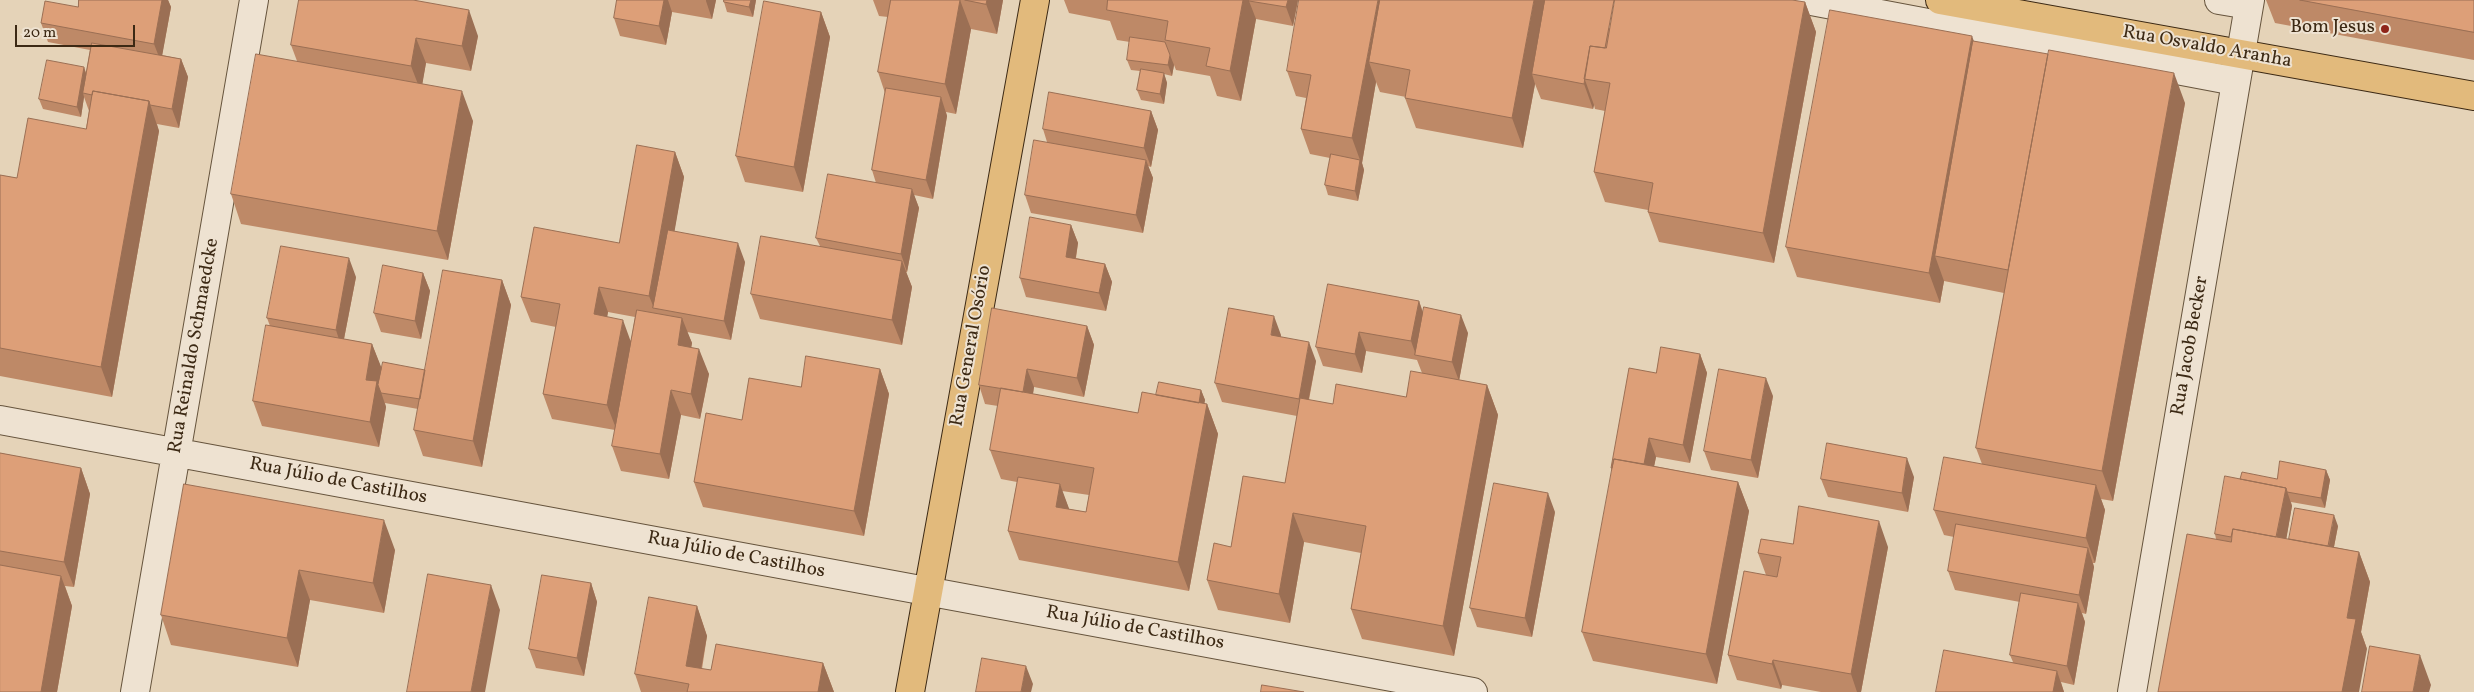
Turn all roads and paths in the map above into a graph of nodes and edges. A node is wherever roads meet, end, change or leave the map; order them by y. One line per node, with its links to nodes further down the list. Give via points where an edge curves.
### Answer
1 (254, 0): 11 (street, Rua Reinaldo Schmaedcke)
2 (1035, 0): 12 (main road, Rua General Osório)
3 (1806, 0): 8 (street)
4 (1940, 0): 7 (main road, Rua Osvaldo Aranha)
5 (2219, 0): 6 (street)
6 (2250, 3): 7 (street, Rua Jacob Becker)
7 (2240, 54): 8 (street, Rua Jacob Becker); 9 (main road, Rua Osvaldo Aranha)
8 (2235, 81): 16 (street, Rua Jacob Becker)
9 (2474, 96)
10 (0, 420): 11 (street, Rua Júlio de Castilhos)
11 (177, 452): 12 (street, Rua Júlio de Castilhos); 13 (street, Rua Reinaldo Schmaedcke)
12 (928, 591): 14 (main road, Rua General Osório); 15 (street, Rua Júlio de Castilhos)
13 (135, 692)
14 (910, 692)
15 (1473, 692)
16 (2132, 692)

